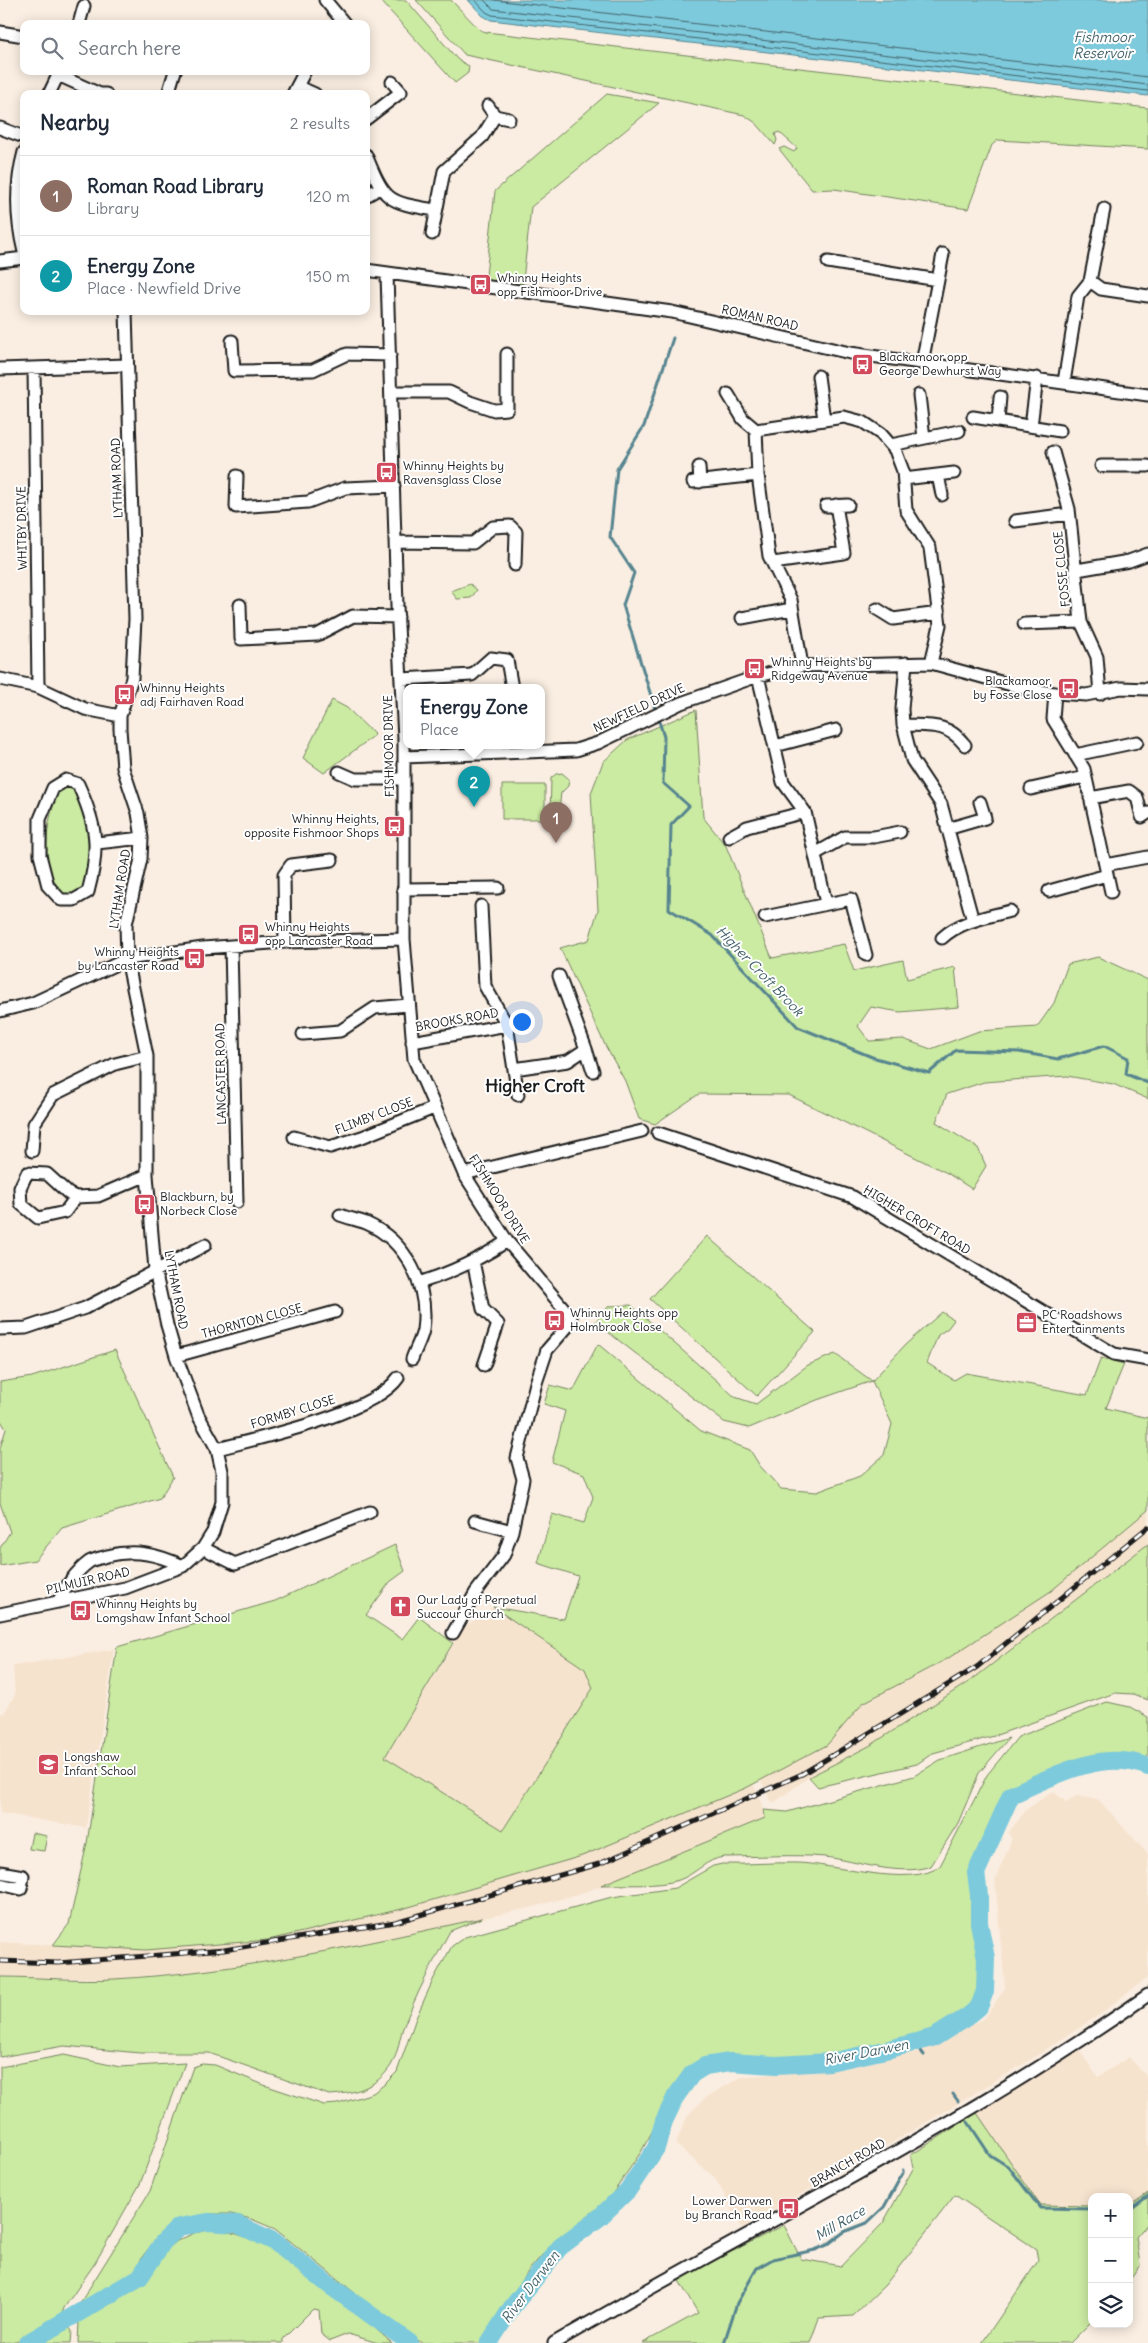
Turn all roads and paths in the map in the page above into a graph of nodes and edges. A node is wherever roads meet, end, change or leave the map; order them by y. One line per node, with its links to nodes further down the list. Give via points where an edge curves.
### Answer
1 (325, 0): 4 (street)
2 (84, 6): 3 (street)
3 (80, 20)
4 (342, 20)
5 (0, 32): 6 (street)
6 (20, 35)
7 (58, 75): 12 (street)
8 (63, 75): 13 (street)
9 (174, 75): 14 (street)
10 (303, 75): 15 (street)
11 (392, 82): 17 (street, via 401,92)
12 (51, 90)
13 (92, 90)
14 (169, 90)
15 (295, 90)
16 (488, 106): 18 (street)
17 (370, 116)
18 (495, 116): 19 (street); 26 (street, via 482,137 444,171)
19 (509, 118)
20 (0, 128): 21 (street)
21 (20, 136)
22 (370, 164): 23 (street)
23 (380, 188): 24 (street); 26 (street, via 396,202)
24 (370, 194)
25 (1104, 209): 35 (street)
26 (435, 210): 27 (street)
27 (432, 234)
28 (943, 254): 34 (street)
29 (20, 258): 30 (street)
30 (0, 261)
31 (828, 262): 34 (street)
32 (370, 271): 33 (street, ROMAN ROAD)
33 (387, 274): 40 (street, FISHMOOR DRIVE); 41 (street, ROMAN ROAD, via 672,312 850,353)
34 (938, 280): 41 (street)
35 (1090, 281): 36 (street, via 1101,289); 47 (street, via 1078,296)
36 (1148, 296)
37 (126, 315): 42 (street, LYTHAM ROAD)
38 (232, 341): 40 (street, via 234,371 313,370 347,354)
39 (507, 354): 48 (street, via 507,409 494,410 449,392)
40 (390, 355): 48 (street, FISHMOOR DRIVE)
41 (922, 363): 46 (street, ROMAN ROAD)
42 (127, 366): 43 (street); 100 (street, LYTHAM ROAD, via 135,619 132,678)
43 (34, 368): 44 (street); 96 (street, WHITBY DRIVE)
44 (0, 369)
45 (818, 376): 54 (street)
46 (1037, 378): 47 (street, ROMAN ROAD); 56 (street)
47 (1064, 382): 51 (street, ROMAN ROAD)
48 (392, 392): 71 (street, FISHMOOR DRIVE)
49 (728, 394): 57 (street, via 743,419)
50 (919, 395): 60 (street)
51 (1148, 395)
52 (1000, 397): 55 (street)
53 (973, 417): 55 (street)
54 (824, 420): 57 (street); 61 (street, via 844,417 863,422)
55 (998, 421): 56 (street)
56 (1031, 426): 59 (street)
57 (756, 430): 67 (street)
58 (958, 431): 60 (street)
59 (1060, 431)
60 (924, 438): 61 (street)
61 (891, 444): 70 (street, via 896,450)
62 (1053, 452): 74 (street, FOSSE CLOSE)
63 (1101, 466): 64 (street)
64 (1148, 466)
65 (699, 467): 67 (street, via 696,482)
66 (954, 473): 68 (street)
67 (758, 475): 78 (street, via 769,556)
68 (938, 475): 70 (street); 72 (street)
69 (237, 476): 71 (street, via 236,507 308,502 345,488)
70 (904, 480): 84 (street, via 906,510 930,548)
71 (394, 486): 76 (street, FISHMOOR DRIVE)
72 (942, 495)
73 (848, 505): 78 (street, via 831,506 844,553)
74 (1069, 514): 75 (street, FOSSE CLOSE); 80 (street, FOSSE CLOSE)
75 (1015, 521)
76 (396, 542): 79 (street, via 473,543 494,527 510,526 516,532); 85 (street, FISHMOOR DRIVE)
77 (1148, 554): 80 (street, via 1129,561)
78 (773, 563): 82 (street, via 791,600)
79 (516, 565)
80 (1077, 570): 87 (street, FOSSE CLOSE)
81 (240, 605): 85 (street, via 240,639 317,635 354,616)
82 (792, 609): 86 (street); 91 (street)
83 (877, 609): 84 (street, via 893,619)
84 (939, 613): 89 (street, via 940,625)
85 (398, 617): 93 (street, FISHMOOR DRIVE)
86 (742, 618)
87 (1081, 622): 88 (street, FOSSE CLOSE); 99 (street, FOSSE CLOSE, via 1097,658)
88 (1024, 624)
89 (931, 663): 90 (street, NEWFIELD DRIVE); 98 (street, NEWFIELD DRIVE)
90 (906, 664): 91 (street, NEWFIELD DRIVE); 101 (street)
91 (802, 666): 92 (street, NEWFIELD DRIVE)
92 (758, 676): 106 (street); 109 (street, NEWFIELD DRIVE, via 681,703 598,743 576,750)
93 (400, 678): 95 (street, via 472,675 491,658 507,660); 103 (street, FISHMOOR DRIVE)
94 (0, 680): 96 (street)
95 (511, 684)
96 (38, 687): 100 (street, via 85,709)
97 (1148, 689): 99 (street, NEWFIELD DRIVE, via 1122,688)
98 (1055, 694): 99 (street, NEWFIELD DRIVE); 108 (street, via 1052,719)
99 (1100, 694)
100 (120, 716): 121 (street, LYTHAM ROAD, via 123,768)
101 (903, 725): 105 (street, via 938,726 956,733); 118 (street, via 912,760 941,804)
102 (836, 730): 106 (street)
103 (403, 737)
104 (1137, 742): 108 (street)
105 (965, 745)
106 (775, 746): 116 (street, via 784,782)
107 (404, 749): 109 (street, FISHMOOR DRIVE)
108 (1074, 755): 111 (street)
109 (404, 757): 112 (street, FISHMOOR DRIVE)
110 (339, 772): 112 (street, via 355,779)
111 (1085, 776): 113 (street); 114 (street)
112 (404, 780): 128 (street, FISHMOOR DRIVE)
113 (1032, 789)
114 (1090, 798): 117 (street, via 1129,791 1137,797 1142,817); 126 (street)
115 (980, 802): 118 (street, via 985,818)
116 (804, 812): 120 (street, via 747,827); 123 (street)
117 (1148, 813)
118 (947, 829): 135 (street)
119 (900, 832): 123 (street, via 874,837 844,837)
120 (730, 837)
121 (142, 838): 122 (street); 141 (street, LYTHAM ROAD, via 141,859 126,924)
122 (96, 843): 122 (street, via 88,892 74,900 61,900 48,886 40,855 40,818 53,788 66,780 78,784 91,813)
123 (815, 854): 131 (street)
124 (1148, 857): 126 (street)
125 (332, 860): 138 (street, via 291,865 284,875)
126 (1106, 870): 129 (street); 130 (street)
127 (498, 888): 128 (street)
128 (403, 889): 137 (street, FISHMOOR DRIVE)
129 (1049, 891)
130 (1111, 892)
131 (826, 903): 134 (street); 140 (street, via 851,899)
132 (481, 906): 145 (street, BROOKS ROAD, via 485,986)
133 (1010, 911): 135 (street)
134 (765, 917)
135 (972, 921): 136 (street, via 949,931)
136 (942, 938)
137 (404, 939): 138 (street); 143 (street, FISHMOOR DRIVE)
138 (285, 942): 139 (street)
139 (232, 946): 141 (street); 161 (street, LANCASTER ROAD)
140 (866, 955)
141 (127, 959): 144 (street, via 33,1003); 149 (street, LYTHAM ROAD)
142 (559, 976): 148 (street)
143 (408, 1005): 146 (street, via 374,1008 340,1031); 147 (street, FISHMOOR DRIVE)
144 (0, 1011)
145 (506, 1025): 147 (street, BROOKS ROAD); 150 (street, BROOKS ROAD)
146 (303, 1034)
147 (412, 1042): 153 (street, FISHMOOR DRIVE, via 414,1059)
148 (586, 1049): 150 (street, via 568,1061); 151 (street)
149 (147, 1056): 157 (street, via 115,1064 54,1095 34,1124); 159 (street, LYTHAM ROAD)
150 (514, 1069): 152 (street, BROOKS ROAD)
151 (593, 1071)
152 (518, 1096)
153 (434, 1108): 156 (street, FLIMBY CLOSE, via 330,1147); 158 (street, FISHMOOR DRIVE)
154 (642, 1131): 158 (street)
155 (658, 1134): 172 (street, HIGHER CROFT ROAD, via 853,1197 1114,1354)
156 (294, 1137)
157 (32, 1151)
158 (464, 1174): 163 (street, FISHMOOR DRIVE)
159 (147, 1175): 160 (street, via 98,1196); 166 (street, LYTHAM ROAD)
160 (76, 1197): 160 (street, via 47,1174 27,1173 20,1188 21,1204 38,1218 65,1212)
161 (237, 1202)
162 (340, 1216): 167 (street, via 366,1224 396,1243 415,1270)
163 (507, 1241): 165 (street); 178 (street, FISHMOOR DRIVE, via 571,1320 547,1350 536,1383 517,1458 523,1479)
164 (205, 1244): 166 (street)
165 (473, 1261): 167 (street); 173 (street, via 484,1309 498,1324)
166 (155, 1270): 169 (street, via 85,1308 26,1328); 170 (street, LYTHAM ROAD)
167 (419, 1283): 171 (street, via 424,1302 423,1332)
168 (335, 1312): 170 (street, THORNTON CLOSE)
169 (0, 1329)
170 (176, 1356): 175 (street, LYTHAM ROAD, via 198,1415)
171 (412, 1359)
172 (1148, 1360)
173 (484, 1365)
174 (398, 1378): 175 (street, FORMBY CLOSE, via 392,1387 374,1398 324,1420)
175 (217, 1449): 179 (street, LYTHAM ROAD, via 222,1471 222,1502 213,1532)
176 (370, 1512): 179 (street, via 235,1564)
177 (475, 1521): 178 (street)
178 (512, 1532): 183 (street, via 504,1555)
179 (203, 1548): 180 (street, PILMUIR ROAD)
180 (183, 1566): 181 (street, PILMUIR ROAD, via 125,1588); 181 (street, via 161,1556 139,1552 90,1561 70,1580)
181 (58, 1602): 182 (street, PILMUIR ROAD)
182 (0, 1614)
183 (452, 1632)
184 (0, 1872): 185 (street, via 23,1876 21,1889)
185 (0, 1884)
186 (1148, 1995): 187 (street, BRANCH ROAD, via 1015,2082 827,2192 664,2279)
187 (554, 2343)

